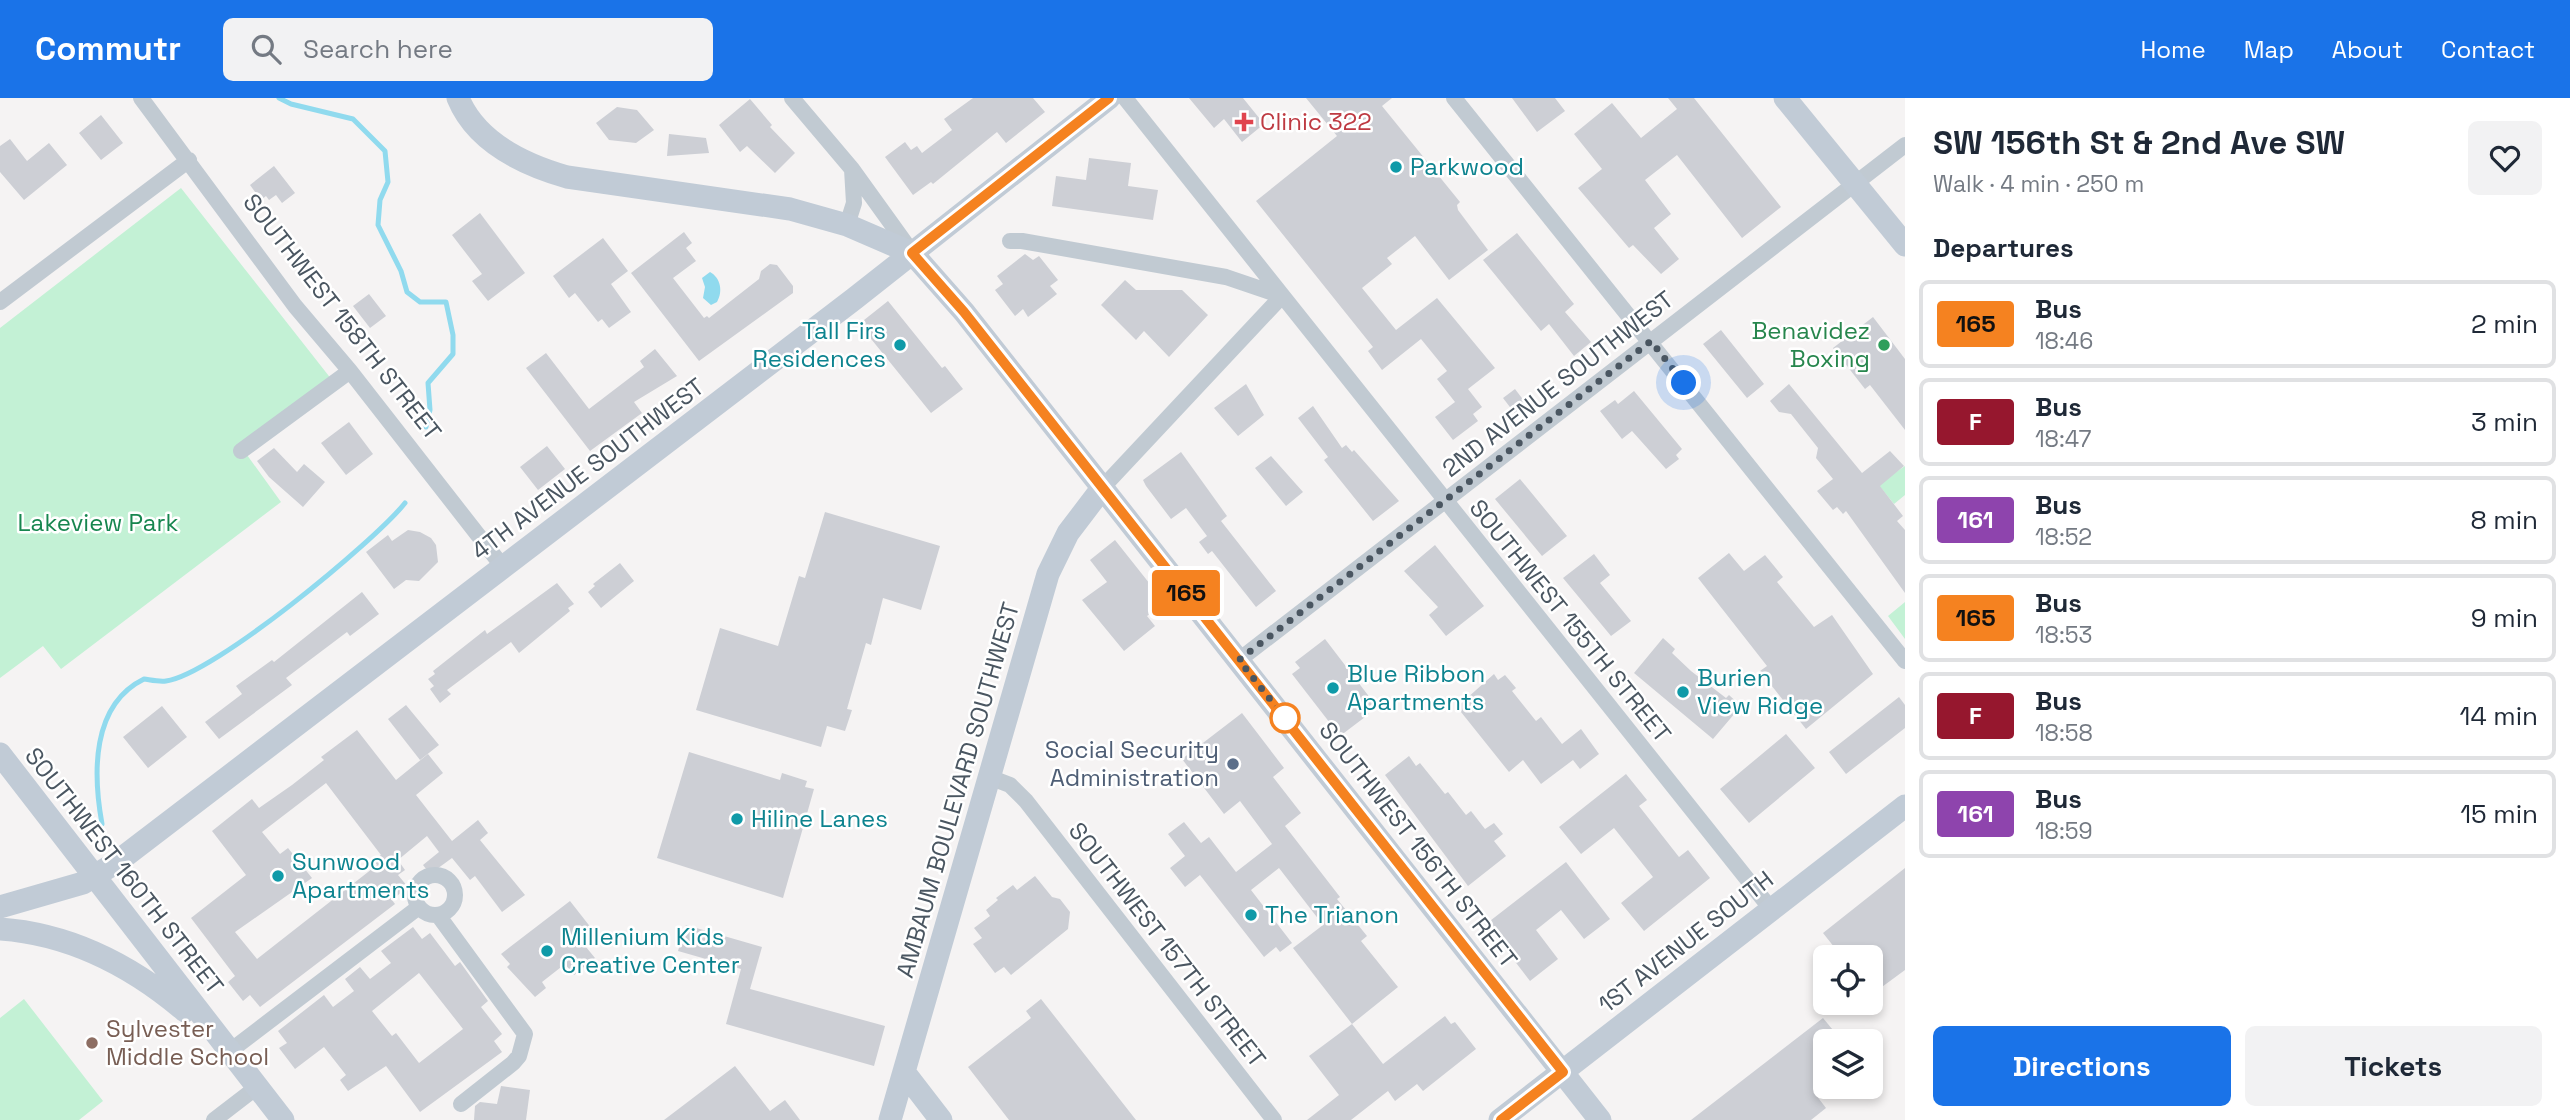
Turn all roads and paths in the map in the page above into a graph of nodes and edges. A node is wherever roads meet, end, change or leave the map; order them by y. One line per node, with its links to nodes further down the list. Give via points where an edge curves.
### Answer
1 (141, 98): 9 (street, SOUTHWEST 158TH STREET)
2 (458, 98): 12 (street, via 478,128 534,167 567,177 790,209)
3 (792, 98): 10 (street)
4 (1109, 98): 15 (street, 4TH AVENUE SOUTHWEST)
5 (1125, 98): 16 (street, SOUTHWEST 155TH STREET)
6 (1454, 98): 18 (street)
7 (1785, 98): 11 (street)
8 (1905, 145): 11 (street, 2ND AVENUE SOUTHWEST)
9 (189, 160): 17 (street); 19 (street, SOUTHWEST 158TH STREET, via 295,306)
10 (852, 169): 12 (street, via 854,203); 15 (street)
11 (1855, 183): 14 (street); 18 (street, 2ND AVENUE SOUTHWEST)
12 (847, 225): 15 (street)
13 (1010, 241): 16 (street, via 1226,277)
14 (1905, 246)
15 (912, 253): 21 (street, SOUTHWEST 156TH STREET); 23 (street, 4TH AVENUE SOUTHWEST)
16 (1282, 296): 21 (street); 22 (street, SOUTHWEST 155TH STREET)
17 (0, 302)
18 (1651, 341): 22 (street, 2ND AVENUE SOUTHWEST); 25 (street)
19 (350, 371): 20 (street); 23 (street, SOUTHWEST 158TH STREET)
20 (241, 451)
21 (1103, 487): 24 (street, SOUTHWEST 156TH STREET); 27 (street, AMBAUM BOULEVARD SOUTHWEST, via 1068,533 1048,574)
22 (1445, 499): 24 (street, 2ND AVENUE SOUTHWEST); 32 (street, SOUTHWEST 155TH STREET)
23 (503, 567): 29 (street, 4TH AVENUE SOUTHWEST)
24 (1239, 660): 37 (street, SOUTHWEST 156TH STREET)
25 (1905, 662)
26 (0, 754): 29 (street, SOUTHWEST 160TH STREET)
27 (989, 777): 36 (street, AMBAUM BOULEVARD SOUTHWEST); 44 (street, SOUTHWEST 157TH STREET, via 1010,785 1026,801)
28 (1905, 806): 32 (street, 1ST AVENUE SOUTH)
29 (96, 878): 30 (street); 35 (street, SOUTHWEST 160TH STREET)
30 (0, 906)
31 (419, 907): 33 (street); 33 (street, via 416,887 426,876 440,874 452,882 456,896 450,909); 35 (street)
32 (1771, 909): 37 (street, 1ST AVENUE SOUTH)
33 (438, 915): 39 (street, via 525,1034 513,1063)
34 (0, 929): 35 (street, via 61,939 100,953 151,982)
35 (227, 1047): 38 (street, SOUTHWEST 160TH STREET)
36 (904, 1072): 42 (street, AMBAUM BOULEVARD SOUTHWEST); 43 (street)
37 (1563, 1072): 45 (street, 1ST AVENUE SOUTH); 46 (street, SOUTHWEST 156TH STREET)
38 (257, 1087): 40 (street); 41 (street, SOUTHWEST 160TH STREET)
39 (461, 1104)
40 (214, 1120)
41 (283, 1120)
42 (890, 1120)
43 (941, 1120)
44 (1274, 1120)
45 (1500, 1120)
46 (1600, 1120)

